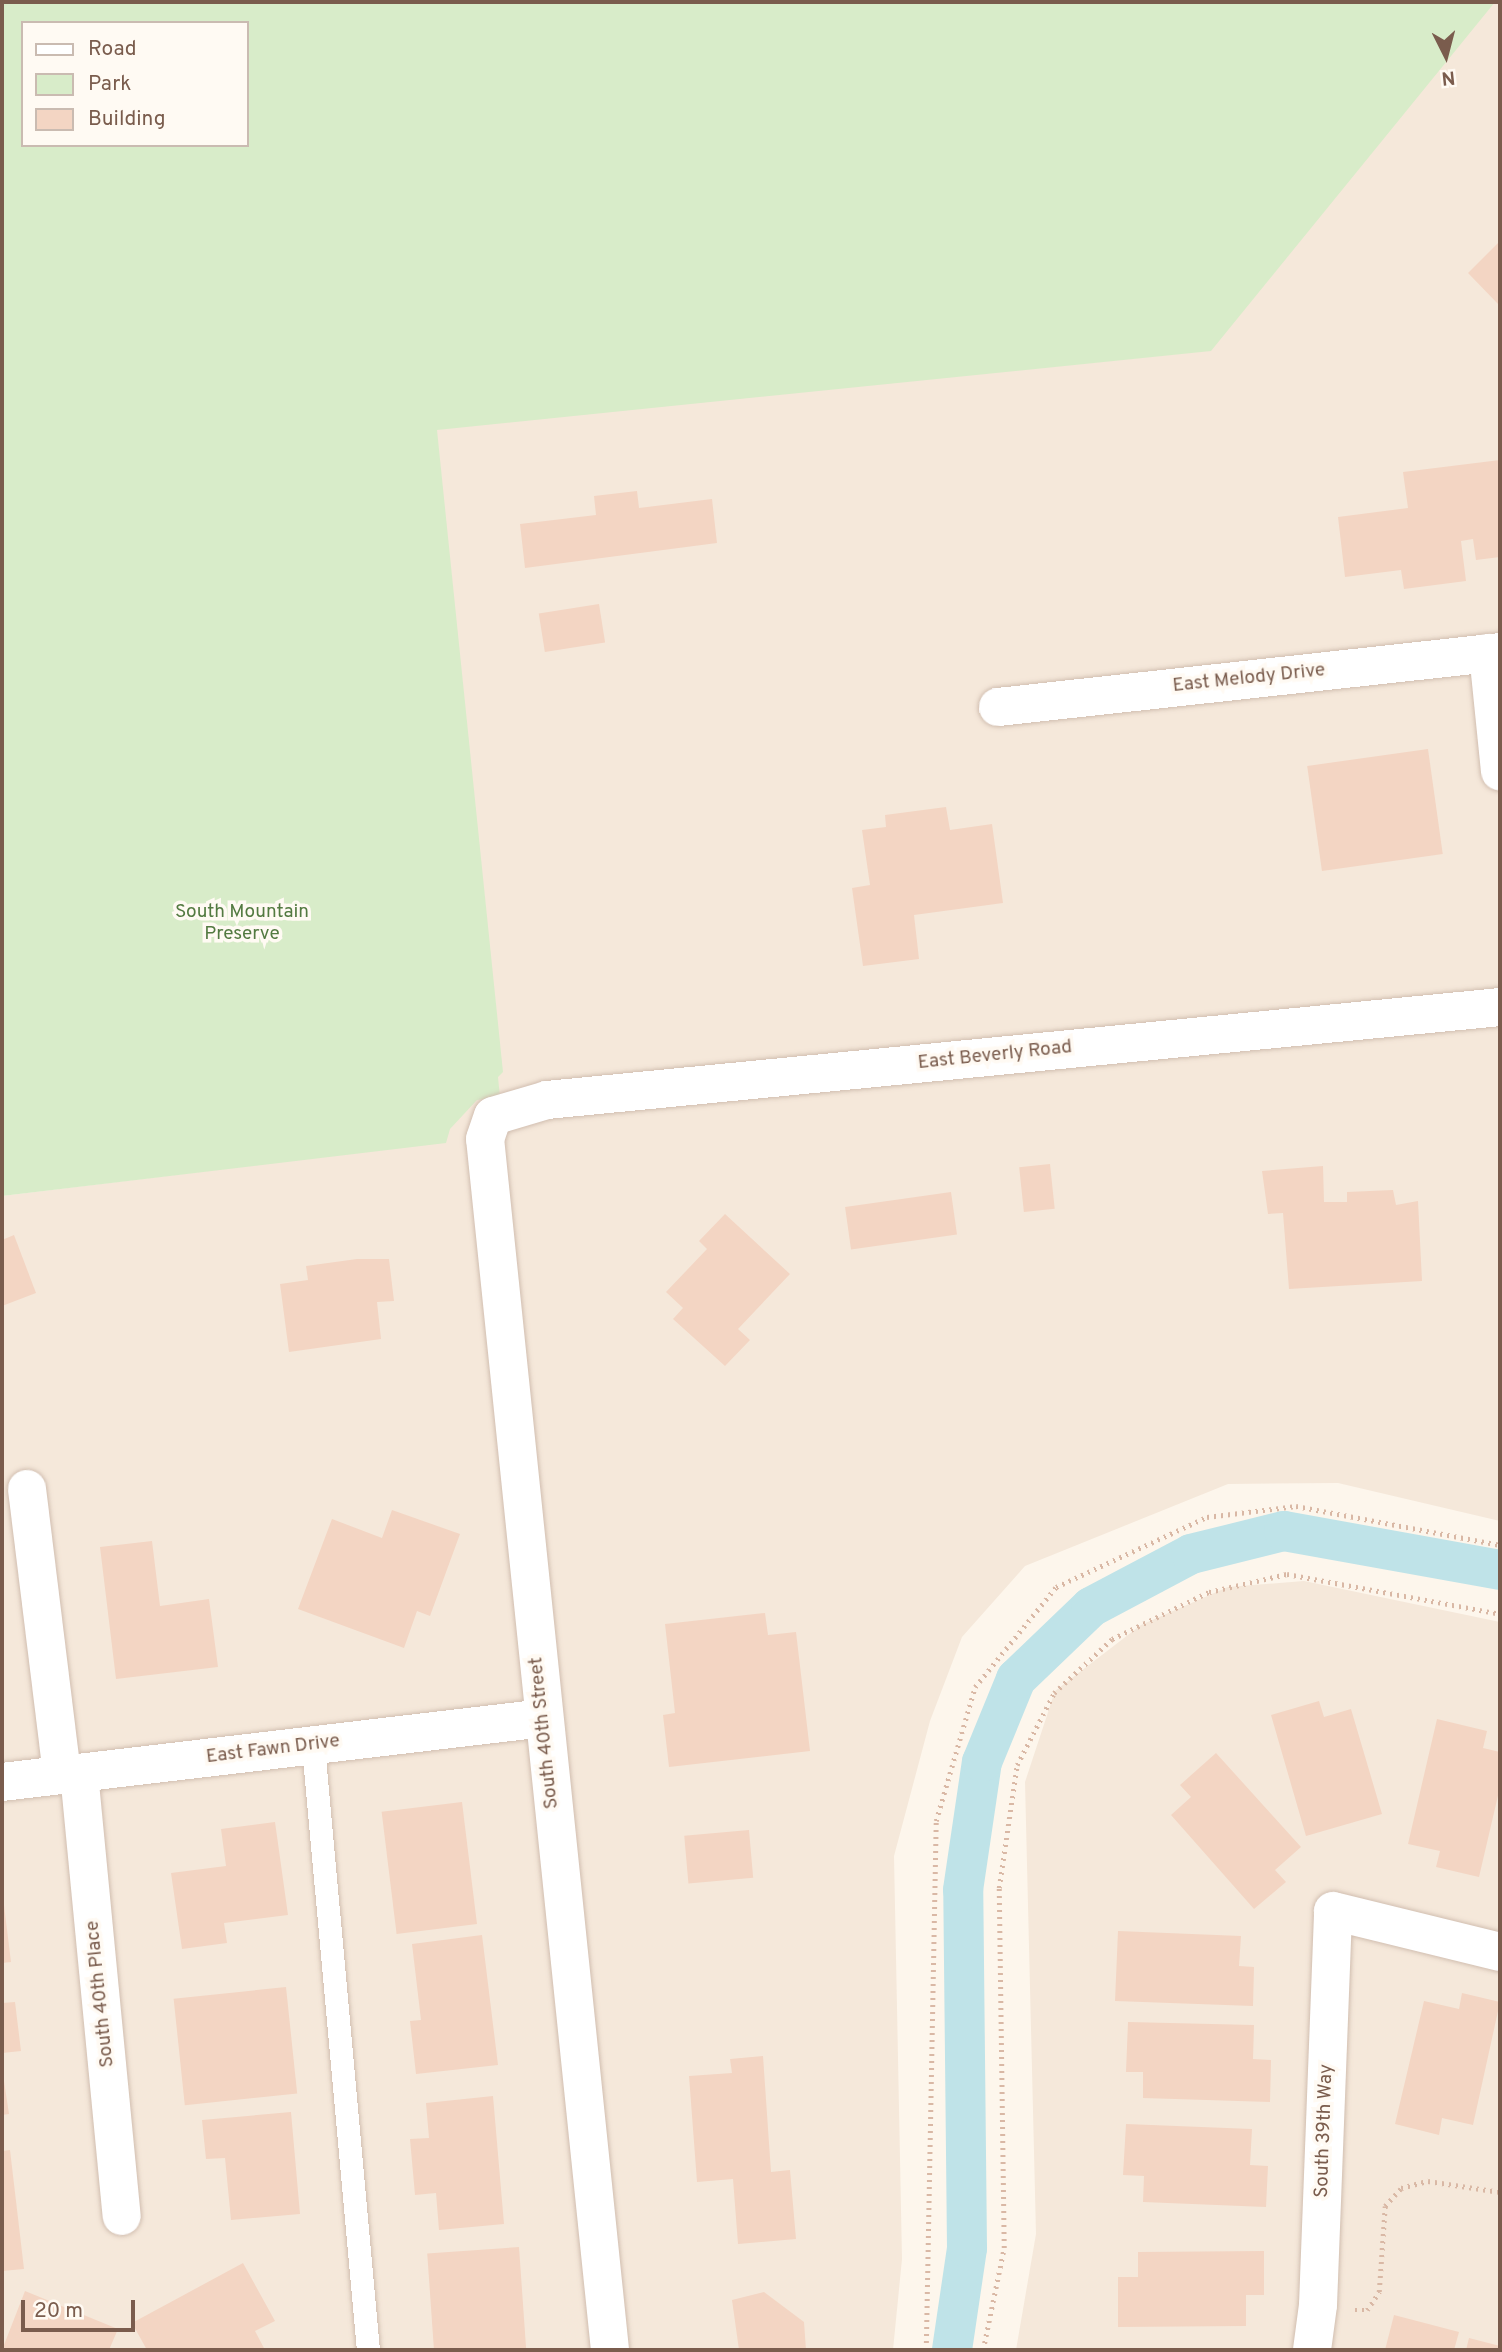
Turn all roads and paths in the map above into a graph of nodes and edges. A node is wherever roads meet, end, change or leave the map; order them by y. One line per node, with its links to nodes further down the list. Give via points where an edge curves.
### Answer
1 (1494, 653): 2 (street, East Melody Drive); 3 (street)
2 (998, 707)
3 (1500, 771)
4 (1500, 1007): 5 (street, East Beverly Road, via 547,1100)
5 (492, 1116): 9 (street, South 40th Street, via 485,1139)
6 (27, 1489): 11 (street, South 40th Place)
7 (1500, 1545): 19 (path, via 1296,1506 1207,1517 1056,1587 975,1687 936,1821)
8 (1500, 1615): 20 (path, via 1287,1574 1209,1592 1112,1639 1054,1693 1017,1765 999,1888 1004,2248)
9 (544, 1718): 10 (street, East Fawn Drive); 18 (street, South 40th Street)
10 (313, 1746): 11 (street, East Fawn Drive); 17 (lane)
11 (71, 1774): 12 (street, East Fawn Drive); 15 (street, South 40th Place)
12 (2, 1782)
13 (1500, 1952): 21 (street, South 39th Way, via 1333,1911 1318,2305)
14 (1500, 2192): 16 (path, via 1428,2181 1401,2188 1385,2206 1379,2292 1367,2311)
15 (122, 2216)
16 (1354, 2310)
17 (368, 2350)
18 (610, 2350)
19 (926, 2350)
20 (984, 2350)
21 (1312, 2350)

